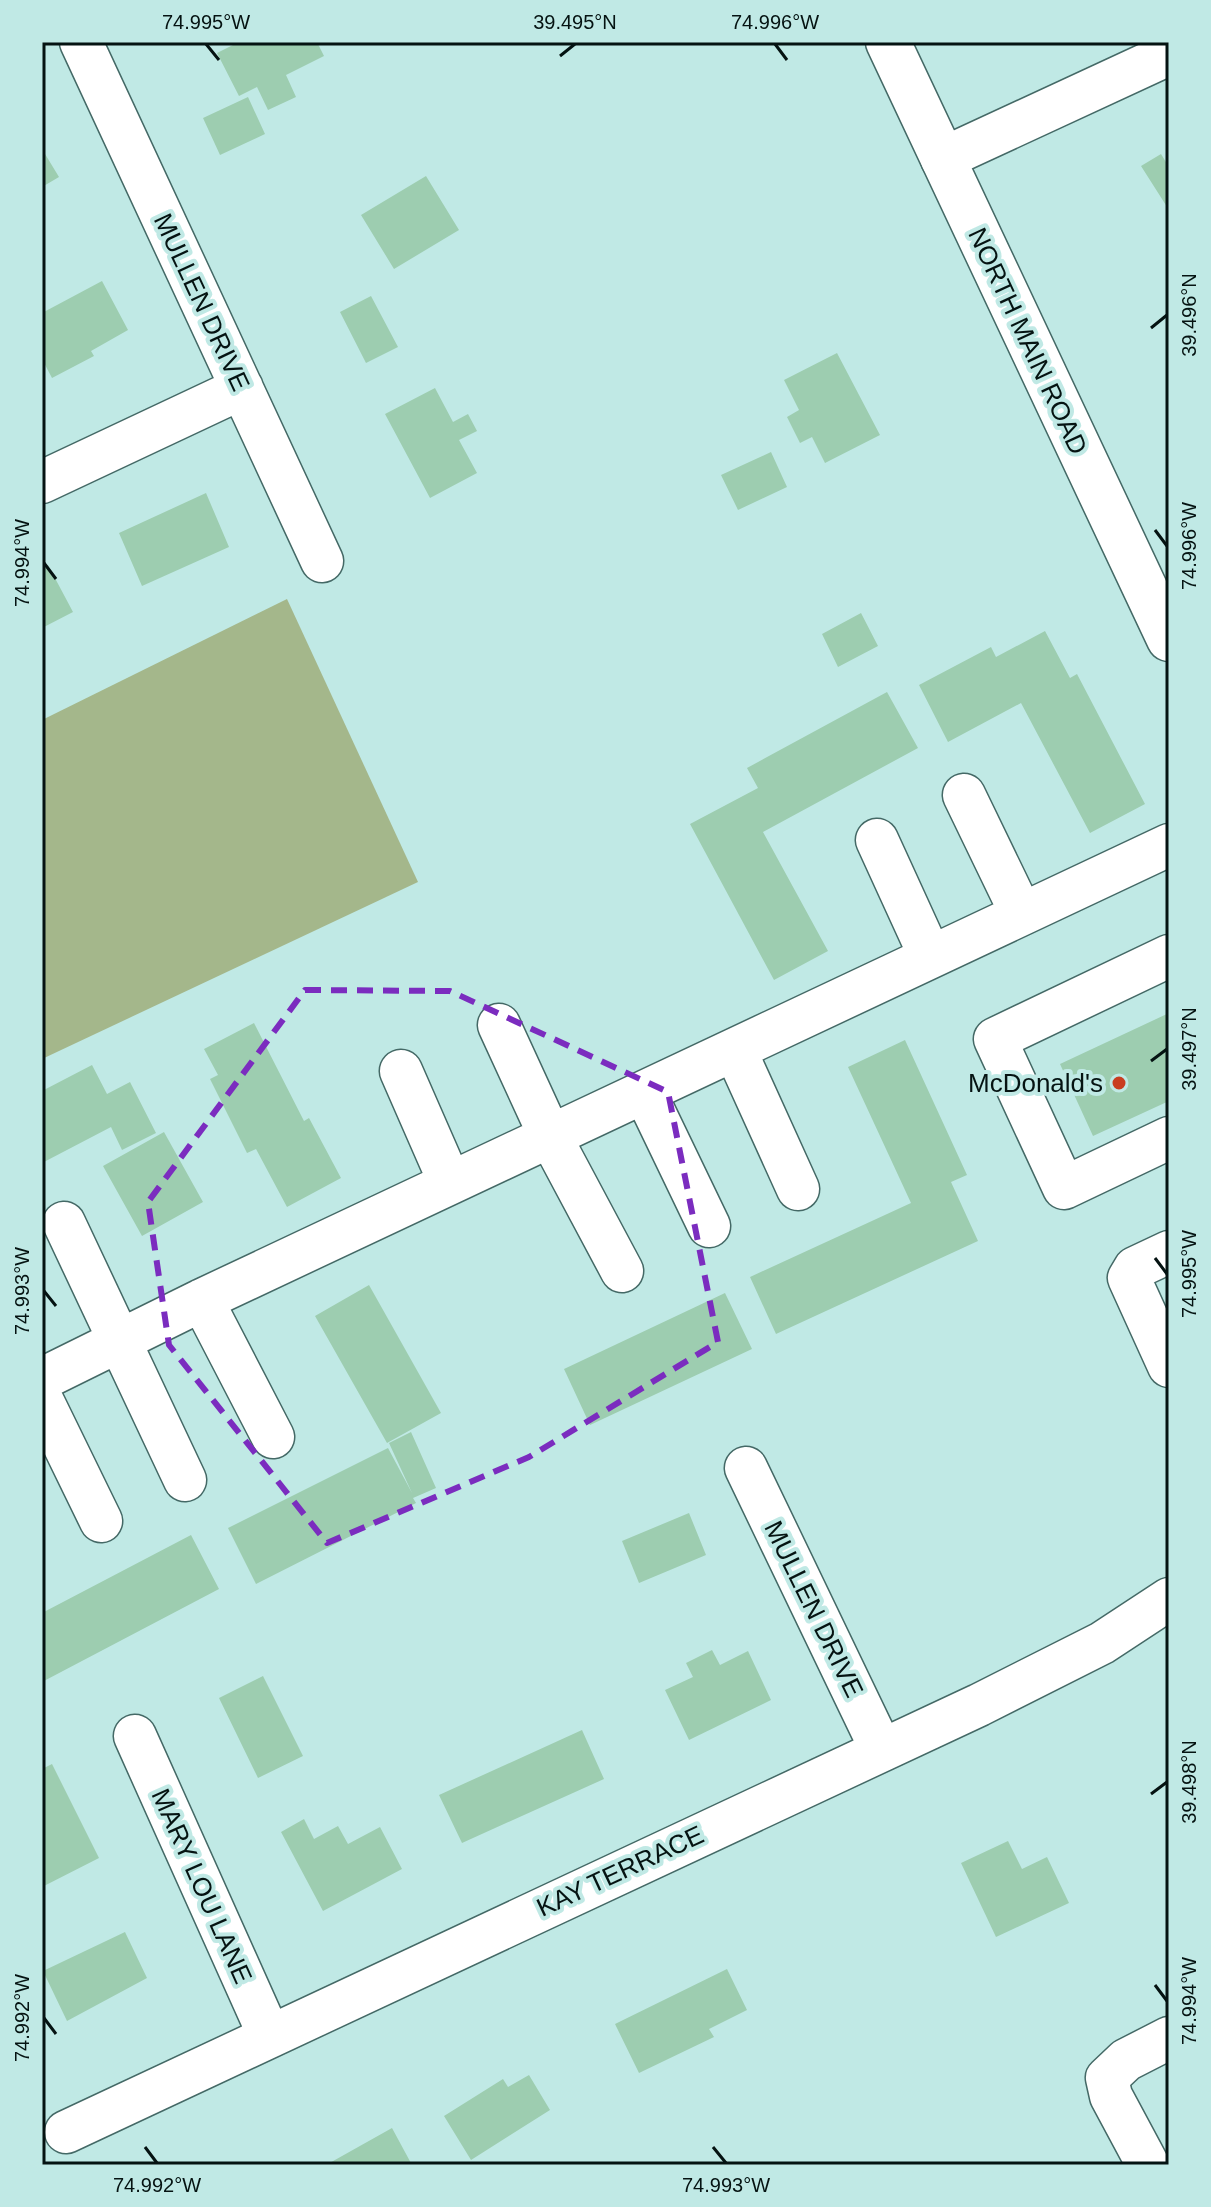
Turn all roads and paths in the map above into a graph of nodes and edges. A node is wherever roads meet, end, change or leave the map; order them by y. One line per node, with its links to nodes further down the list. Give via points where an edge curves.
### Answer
1 (81, 42): 5 (street, MULLEN DRIVE)
2 (888, 42): 4 (main road, NORTH MAIN ROAD)
3 (1169, 54): 4 (street)
4 (942, 159): 8 (main road, NORTH MAIN ROAD)
5 (242, 388): 6 (street); 7 (street, MULLEN DRIVE)
6 (42, 482)
7 (322, 561)
8 (1169, 639)
9 (964, 795): 12 (street)
10 (877, 840): 13 (street)
11 (1169, 845): 12 (street)
12 (1021, 913): 13 (street)
13 (930, 956): 16 (street)
14 (1169, 956): 20 (street, via 995,1039 1064,1188)
15 (499, 1025): 19 (street)
16 (735, 1050): 18 (street); 22 (street)
17 (401, 1071): 21 (street)
18 (645, 1093): 19 (street); 24 (street)
19 (550, 1136): 21 (street); 26 (street)
20 (1169, 1138)
21 (450, 1183): 27 (street)
22 (798, 1189)
23 (64, 1223): 28 (street)
24 (709, 1226)
25 (1169, 1252): 29 (street, via 1135,1268 1129,1278)
26 (622, 1271)
27 (202, 1300): 28 (street); 32 (street)
28 (120, 1340): 30 (street); 34 (street)
29 (1169, 1366)
30 (42, 1379)
31 (42, 1400): 35 (street)
32 (273, 1437)
33 (746, 1468): 38 (street, MULLEN DRIVE)
34 (185, 1480)
35 (101, 1521)
36 (1169, 1599): 38 (street, KAY TERRACE, via 1102,1643)
37 (135, 1736): 39 (street, MARY LOU LANE)
38 (881, 1749): 39 (street, KAY TERRACE)
39 (269, 2035): 41 (street, KAY TERRACE)
40 (1169, 2038): 42 (street, via 1126,2060 1107,2078 1111,2096)
41 (66, 2132)
42 (1148, 2165)

